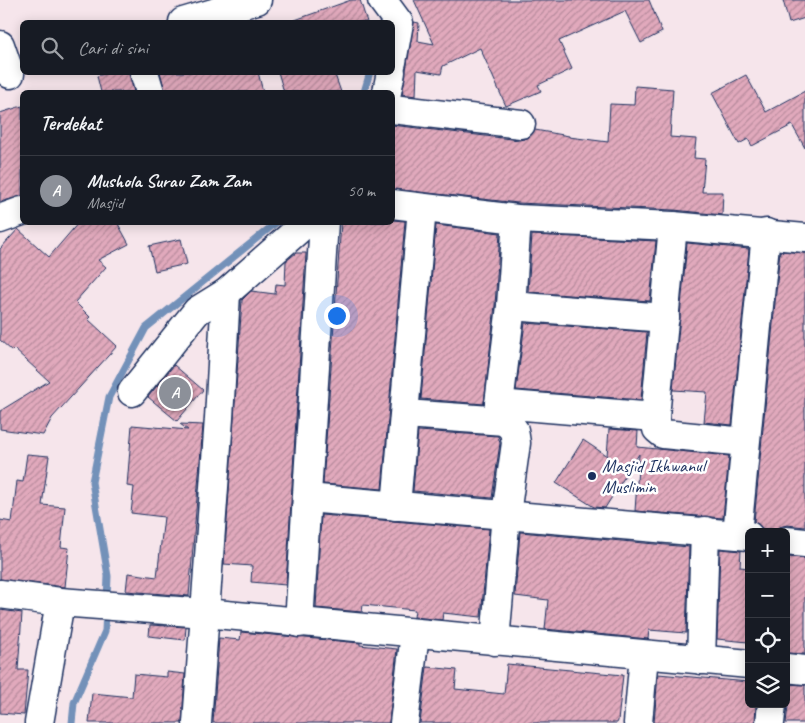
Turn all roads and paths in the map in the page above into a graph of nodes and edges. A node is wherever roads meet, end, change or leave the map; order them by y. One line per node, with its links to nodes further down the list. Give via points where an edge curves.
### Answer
1 (257, 0): 3 (street)
2 (382, 1): 5 (street, via 399,24)
3 (191, 20)
4 (0, 45): 6 (street)
5 (395, 46)
6 (11, 74)
7 (145, 75): 9 (street)
8 (390, 75): 10 (street)
9 (149, 90)
10 (387, 90)
11 (395, 109): 12 (street)
12 (521, 124)
13 (395, 204): 14 (street)
14 (422, 208): 17 (street); 28 (street)
15 (20, 212): 16 (street)
16 (0, 219)
17 (517, 219): 20 (street); 24 (street)
18 (304, 225): 23 (street)
19 (324, 225): 31 (street)
20 (673, 226): 21 (street); 25 (street)
21 (766, 233): 22 (street); 30 (street)
22 (805, 238)
23 (226, 293): 26 (street, via 197,311); 40 (street)
24 (511, 306): 25 (street); 27 (street)
25 (665, 318): 29 (street)
26 (132, 392)
27 (502, 412): 28 (street); 29 (street); 33 (street, via 514,430 516,443)
28 (405, 414): 32 (street)
29 (655, 417): 30 (street, via 657,429 663,434)
30 (745, 442): 35 (street)
31 (307, 498): 32 (street); 41 (street)
32 (396, 506): 33 (street)
33 (506, 514): 34 (street); 43 (street)
34 (705, 532): 35 (street); 45 (street)
35 (743, 535)
36 (790, 541): 37 (street)
37 (805, 543)
38 (0, 594): 39 (street)
39 (64, 602): 40 (street); 50 (street)
40 (205, 613): 41 (street); 51 (street)
41 (299, 623): 42 (street)
42 (415, 634): 43 (street); 52 (street)
43 (495, 641): 44 (street)
44 (644, 655): 45 (street); 53 (street)
45 (701, 660): 46 (street)
46 (745, 664)
47 (790, 668): 48 (street)
48 (805, 670)
49 (772, 708): 54 (street)
50 (39, 723)
51 (197, 723)
52 (404, 723)
53 (638, 723)
54 (770, 723)

